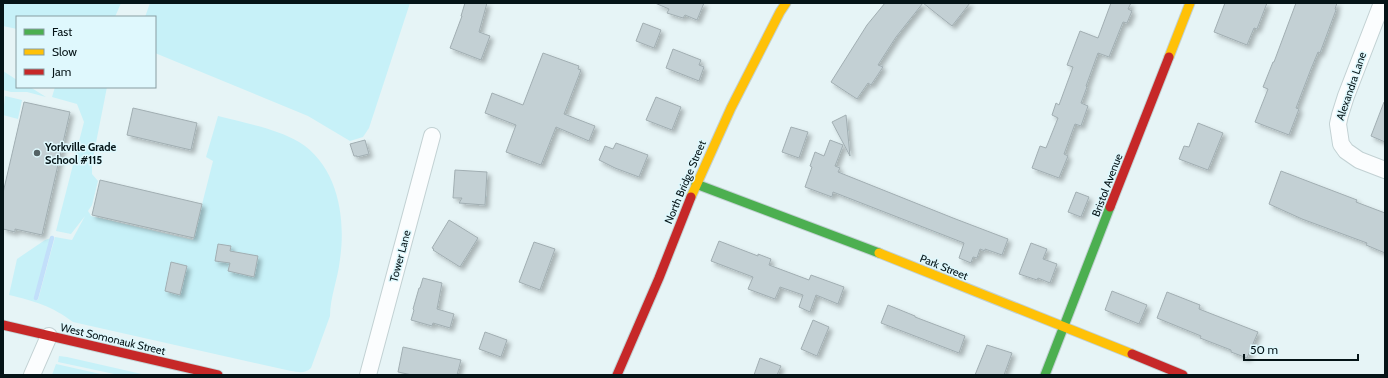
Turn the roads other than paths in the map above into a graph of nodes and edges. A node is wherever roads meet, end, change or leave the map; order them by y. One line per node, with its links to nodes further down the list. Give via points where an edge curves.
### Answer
1 (786, 3): 6 (main road, North Bridge Street, via 731,108)
2 (1190, 3): 8 (main road, Bristol Avenue)
3 (1382, 3): 5 (street, Alexandra Lane, via 1346,96 1338,124 1341,144 1346,151 1359,160)
4 (432, 136): 12 (street, Tower Lane)
5 (1385, 170)
6 (696, 184): 8 (main road, Park Street); 13 (main road, North Bridge Street)
7 (3, 325): 9 (main road, West Somonauk Street)
8 (1064, 327): 14 (main road, Bristol Avenue); 15 (main road, Park Street)
9 (48, 336): 10 (street); 11 (main road, West Somonauk Street)
10 (32, 375)
11 (218, 375)
12 (368, 375)
13 (617, 375)
14 (1045, 375)
15 (1183, 375)

